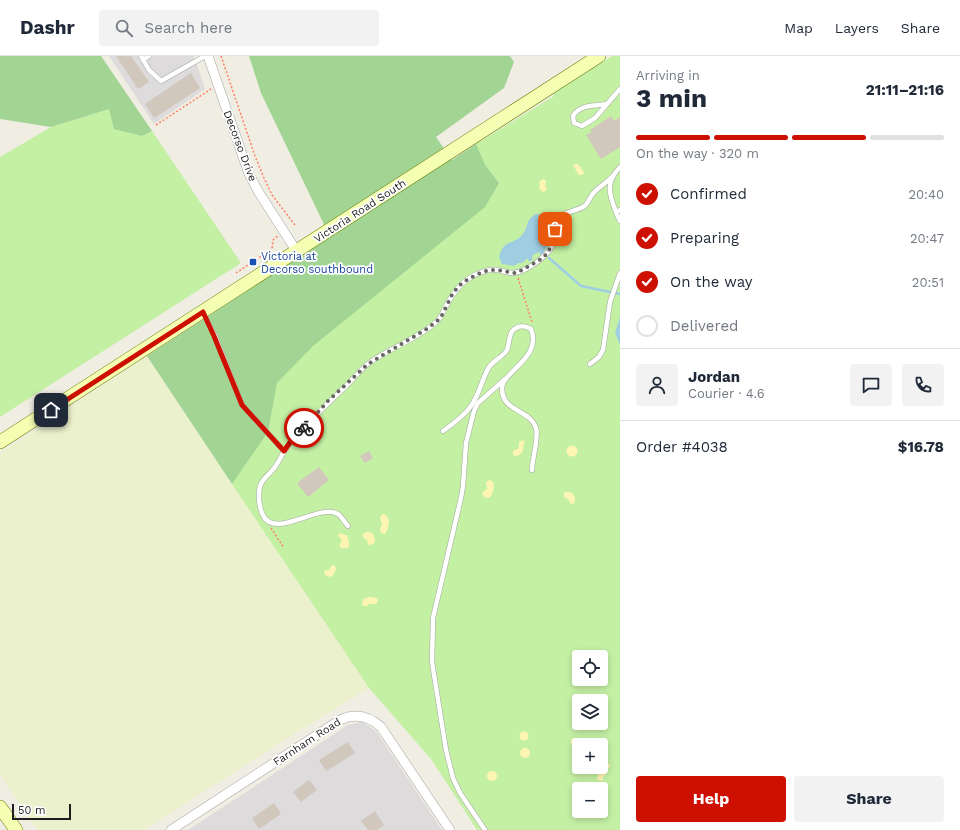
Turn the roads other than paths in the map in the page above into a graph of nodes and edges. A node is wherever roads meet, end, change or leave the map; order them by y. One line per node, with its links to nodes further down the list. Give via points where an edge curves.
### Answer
1 (149, 56): 5 (lane)
2 (205, 56): 5 (lane, via 161,81 149,70)
3 (208, 56): 12 (street, Decorso Drive, via 249,174)
4 (599, 56): 12 (main road, Victoria Road South)
5 (142, 58)
6 (620, 89): 7 (lane)
7 (607, 104): 7 (lane, via 595,118 584,125 574,123 573,116 584,107)
8 (620, 167): 9 (lane)
9 (613, 176): 10 (lane, via 609,187); 19 (lane, via 595,191 582,208 557,219 554,241 543,258 516,272 489,270 468,279 453,293 436,322 368,364 328,401)
10 (618, 211): 11 (lane)
11 (620, 220)
12 (297, 252): 14 (main road, Victoria Road South)
13 (620, 273): 15 (lane, via 606,322 603,350)
14 (203, 312): 18 (main road, Victoria Road South); 19 (lane, via 242,405)
15 (590, 364)
16 (505, 379): 17 (lane, via 524,361 531,345 530,329 526,327 516,327 513,330 508,349 490,366 471,407); 20 (lane, via 502,390 506,401 527,415 536,429); 26 (lane, via 478,403 474,411 466,443 461,498 432,628 433,674 450,769 456,785)
17 (443, 431)
18 (0, 442)
19 (284, 451): 21 (lane, via 261,485 261,506 265,518 270,522 283,523 332,512 338,514)
20 (532, 470)
21 (348, 526)
22 (0, 807): 23 (main road)
23 (16, 830)
24 (171, 830): 25 (street, Farnham Road, via 348,716 368,718 381,727)
25 (450, 830)
26 (485, 830)

